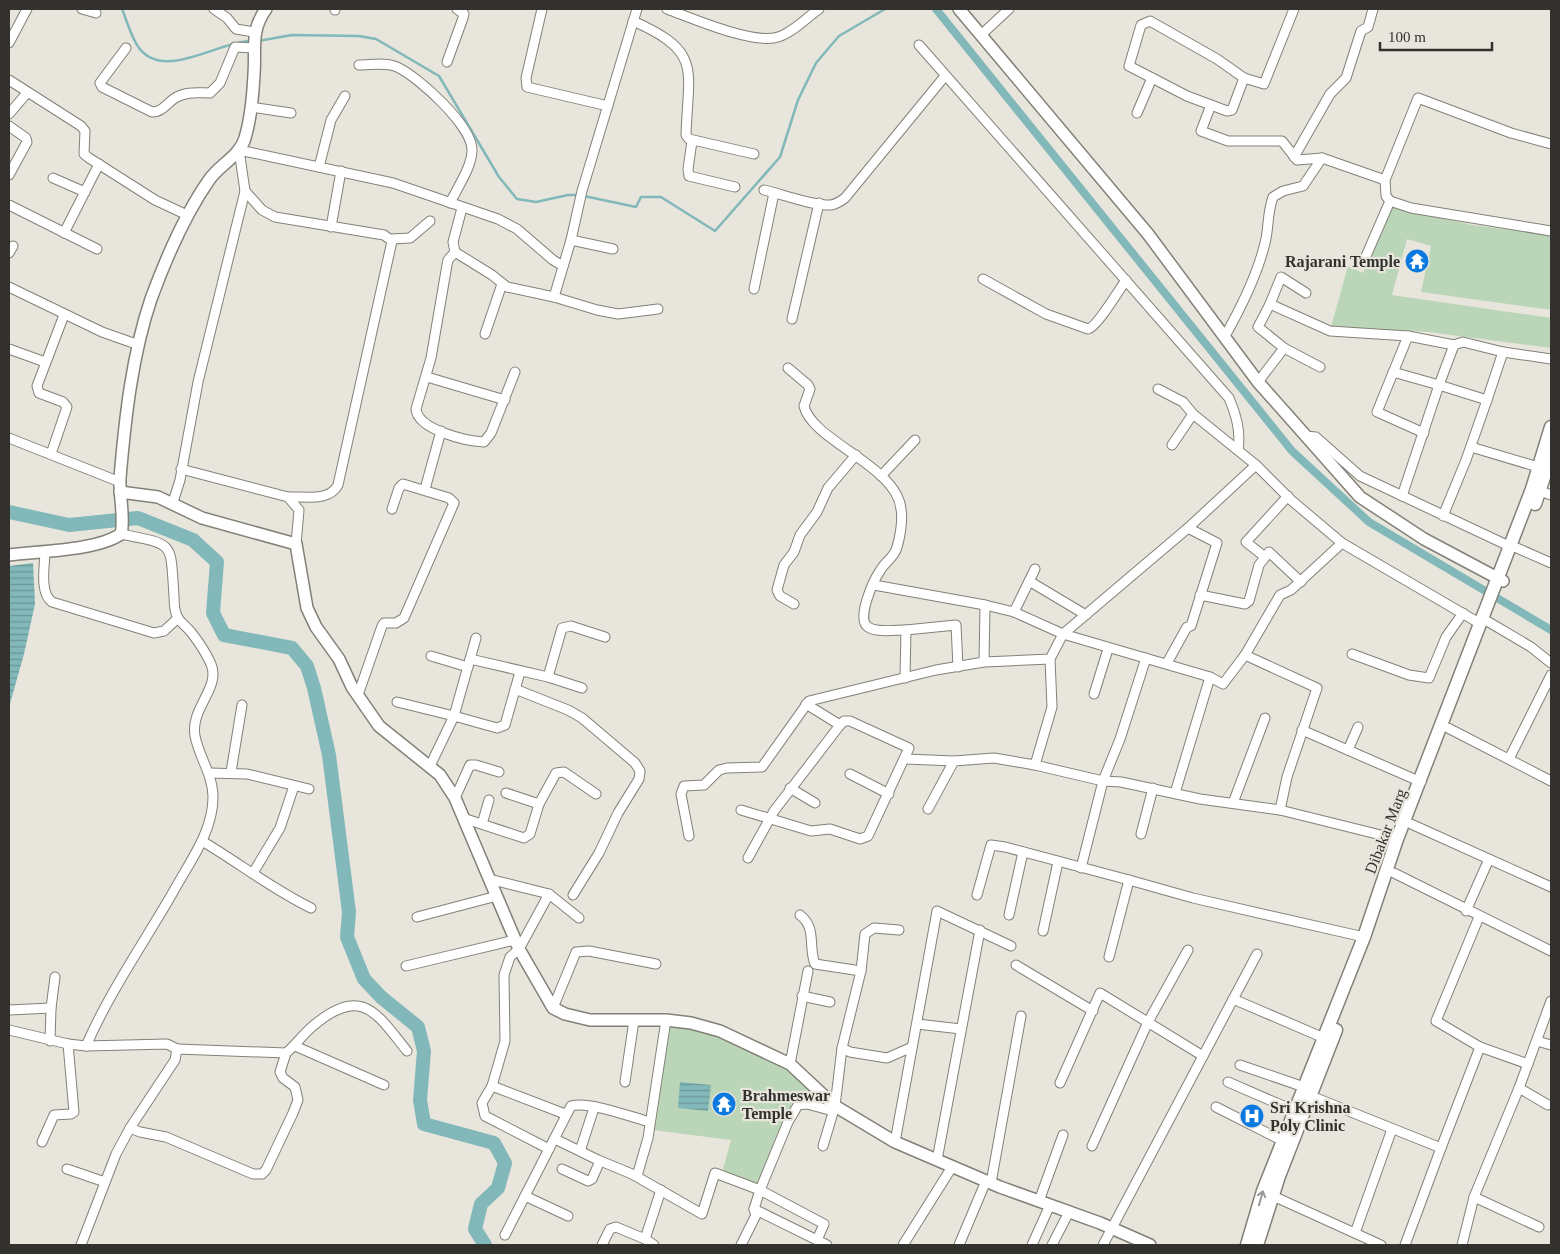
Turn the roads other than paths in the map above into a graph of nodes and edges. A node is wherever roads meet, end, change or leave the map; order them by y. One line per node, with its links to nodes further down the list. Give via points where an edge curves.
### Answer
1 (28, 9): 18 (street)
2 (82, 9): 14 (street)
3 (214, 9): 17 (street)
4 (266, 9): 17 (street, via 258,21)
5 (457, 9): 21 (street, via 464,14)
6 (542, 9): 30 (street, via 526,78 527,87)
7 (637, 9): 15 (street)
8 (667, 9): 9 (street, via 751,38 768,39 783,35)
9 (819, 9)
10 (959, 9): 16 (street)
11 (1009, 9): 16 (street)
12 (1294, 9): 25 (street, via 1264,84)
13 (1373, 9): 40 (street, via 1368,27 1361,32 1346,78 1330,94)
14 (96, 13)
15 (633, 20): 30 (street); 36 (street, via 664,35 685,56 690,70 686,136)
16 (980, 35): 82 (street, via 1148,234)
17 (254, 40): 20 (street, via 235,47 215,90 183,94 161,110 152,112 111,92 100,83); 31 (street)
18 (9, 43)
19 (919, 45): 23 (street)
20 (126, 48)
21 (447, 62)
22 (359, 65): 54 (street, via 397,67 428,87 445,104 470,142 472,154)
23 (945, 76): 55 (street, via 846,198 831,205); 71 (street)
24 (1152, 78): 25 (street, via 1129,66 1141,24 1150,21); 29 (street); 33 (street)
25 (1244, 78): 29 (street, via 1232,110)
26 (9, 80): 27 (street)
27 (27, 93): 34 (street); 42 (street, via 81,126 85,131 84,154)
28 (345, 96): 43 (street, via 331,120)
29 (1211, 105): 40 (street, via 1201,131 1234,142 1282,141)
30 (608, 106): 64 (street)
31 (251, 107): 32 (street); 38 (street, via 245,139)
32 (291, 113)
33 (1137, 113)
34 (9, 114)
35 (9, 126): 45 (street, via 27,142)
36 (692, 141): 39 (street); 48 (street, via 689,176)
37 (1551, 144): 47 (street, via 1510,133 1418,98)
38 (239, 150): 43 (street); 50 (street); 58 (street, via 210,179)
39 (754, 154)
40 (1294, 157): 41 (street, via 1297,160)
41 (1322, 158): 47 (street); 82 (street, via 1303,186 1273,197 1262,253 1247,296)
42 (99, 164): 51 (street); 58 (street, via 155,200)
43 (319, 167): 44 (street)
44 (341, 172): 54 (street, via 393,184); 60 (street)
45 (9, 175)
46 (53, 178): 51 (street)
47 (1385, 180): 53 (street, via 1386,196)
48 (735, 187)
49 (764, 190): 52 (street)
50 (245, 191): 60 (street, via 268,214); 116 (street, via 198,382)
51 (85, 192): 62 (street)
52 (774, 192): 55 (street); 74 (street)
53 (1390, 201): 61 (street, via 1411,208); 68 (street)
54 (450, 203): 57 (street)
55 (819, 203): 80 (street)
56 (9, 205): 62 (street)
57 (462, 208): 67 (street, via 453,242); 69 (street, via 509,224)
58 (187, 215): 84 (street, via 151,300)
59 (430, 221): 63 (street, via 410,238)
60 (331, 226): 63 (street)
61 (1551, 230)
62 (64, 233): 66 (street)
63 (391, 239): 121 (street, via 392,248 338,484 331,494 324,496)
64 (571, 240): 65 (street); 69 (street)
65 (613, 249)
66 (97, 250)
67 (455, 252): 72 (street); 95 (street, via 448,260)
68 (1363, 264)
69 (563, 266): 76 (street)
70 (983, 279): 71 (street, via 1046,314 1088,329 1099,322)
71 (1126, 280): 110 (street, via 1229,398 1236,413 1240,436)
72 (502, 284): 76 (street); 81 (street)
73 (9, 287): 79 (street)
74 (754, 289)
75 (1306, 293): 77 (street, via 1281,277)
76 (554, 297): 78 (street, via 618,314)
77 (1270, 304): 83 (street, via 1330,331); 87 (street, via 1258,327)
78 (658, 309)
79 (64, 315): 84 (street); 90 (street)
80 (792, 319)
81 (485, 334)
82 (1225, 336): 96 (street)
83 (1408, 336): 85 (street); 94 (street)
84 (139, 345): 119 (street, via 123,436)
85 (1454, 345): 88 (street, via 1463,342); 97 (street)
86 (9, 348): 90 (street)
87 (1284, 348): 91 (street); 96 (street)
88 (1503, 352): 89 (street); 100 (street)
89 (1551, 359)
90 (45, 362): 111 (street, via 37,390 67,407)
91 (1320, 367)
92 (788, 368): 112 (street, via 810,389 804,406 810,418)
93 (515, 372): 99 (street)
94 (1393, 372): 97 (street); 104 (street, via 1377,412)
95 (427, 376): 99 (street); 103 (street, via 417,414 421,421)
96 (1258, 382): 105 (street)
97 (1439, 385): 100 (street); 104 (street)
98 (1158, 389): 101 (street, via 1183,402)
99 (505, 400): 103 (street, via 484,442)
100 (1486, 400): 109 (street)
101 (1193, 414): 108 (street); 110 (street)
102 (1551, 427): 115 (main road, Dibakar Marg)
103 (441, 431): 118 (street)
104 (1424, 433): 123 (street)
105 (1305, 436): 123 (street, via 1314,435 1360,476); 139 (street, via 1360,497)
106 (9, 438): 111 (street)
107 (915, 440): 117 (street)
108 (1172, 446)
109 (1471, 447): 115 (street); 126 (street)
110 (1238, 450): 114 (street)
111 (51, 454): 119 (street)
112 (856, 455): 117 (street); 142 (street, via 828,488 784,566 777,590 780,596)
113 (1551, 456): 120 (main road, Dibakar Marg)
114 (1256, 465): 122 (street); 127 (street)
115 (1538, 467): 131 (main road, Dibakar Marg)
116 (181, 469): 121 (street); 124 (street)
117 (881, 476): 140 (street, via 897,494 902,511 896,550 879,571)
118 (425, 489): 125 (street, via 400,485); 172 (street, via 452,500 453,508 404,618 382,626)
119 (119, 492): 124 (street); 128 (street)
120 (1546, 493): 131 (main road, Dibakar Marg)
121 (288, 496): 130 (street, via 299,510)
122 (1288, 496): 129 (street); 134 (street, via 1246,542)
123 (1402, 496): 126 (street)
124 (173, 502): 130 (street, via 202,518)
125 (392, 510)
126 (1443, 516): 131 (street)
127 (1188, 528): 141 (street, via 1217,543); 146 (street)
128 (121, 532): 132 (street, via 110,540 90,545); 147 (street, via 155,541 168,549 173,560)
129 (1342, 543): 138 (street); 145 (street)
130 (296, 544): 172 (street, via 307,608)
131 (1513, 547): 135 (street); 139 (main road, Dibakar Marg)
132 (42, 551): 133 (street); 147 (street, via 46,595 52,602 154,633 164,631)
133 (9, 555)
134 (1265, 556): 138 (street, via 1269,552); 141 (street, via 1259,565 1249,601 1245,604)
135 (1551, 563)
136 (1036, 568): 137 (street)
137 (1029, 581): 144 (street); 146 (street)
138 (1301, 582): 155 (street, via 1280,595)
139 (1498, 584): 148 (main road, Dibakar Marg)
140 (874, 585): 143 (street); 149 (street, via 863,614 867,626)
141 (1200, 595): 161 (street, via 1191,626 1186,627)
142 (794, 604)
143 (985, 605): 144 (street); 159 (street)
144 (1014, 612): 150 (street)
145 (1462, 613): 148 (street); 154 (street, via 1446,637 1429,678 1409,676)
146 (1086, 615): 150 (street)
147 (178, 618): 190 (street, via 211,664 212,685 200,704 195,723 195,736)
148 (1483, 622): 162 (street, via 1531,647); 180 (main road, Dibakar Marg); 194 (main road, Dibakar Marg)
149 (906, 630): 163 (street, via 956,625); 168 (street)
150 (1063, 634): 153 (street); 158 (street)
151 (605, 637): 166 (street, via 571,626 562,628)
152 (476, 638): 160 (street)
153 (1108, 649): 157 (street); 171 (street)
154 (1352, 654)
155 (1245, 655): 167 (street, via 1223,684); 181 (street, via 1317,688)
156 (431, 656): 160 (street)
157 (1146, 658): 161 (street); 192 (street)
158 (1050, 659): 159 (street); 186 (street, via 1052,707)
159 (984, 662): 163 (street)
160 (469, 663): 164 (street); 176 (street)
161 (1167, 663): 167 (street)
162 (1551, 663)
163 (958, 667): 168 (street)
164 (520, 672): 166 (street); 170 (street)
165 (1551, 675): 184 (street)
166 (548, 677): 169 (street)
167 (1210, 677): 200 (street)
168 (905, 678): 174 (street)
169 (582, 688)
170 (515, 689): 176 (street, via 506,725 502,727); 229 (street, via 582,718 635,763 640,771 639,779)
171 (1094, 694)
172 (358, 695): 187 (street, via 379,726)
173 (397, 702): 176 (street)
174 (806, 704): 178 (street); 216 (street, via 762,768 727,768 719,770 704,786 684,786 681,794)
175 (242, 705): 188 (street)
176 (454, 716): 187 (street)
177 (1265, 718): 206 (street)
178 (840, 725): 183 (street, via 850,721 907,747); 196 (street)
179 (1358, 727): 182 (street)
180 (1448, 728): 184 (street); 214 (main road, Dibakar Marg)
181 (1302, 730): 182 (street); 210 (street)
182 (1348, 750): 194 (street)
183 (906, 759): 185 (street); 202 (street)
184 (1509, 759): 193 (street)
185 (954, 761): 186 (street, via 994,758); 208 (street)
186 (1035, 765): 192 (street)
187 (430, 766): 203 (street)
188 (231, 772): 190 (street); 195 (street)
189 (498, 772): 203 (street, via 470,765)
190 (209, 773): 217 (street, via 212,811)
191 (850, 774): 202 (street)
192 (1103, 781): 197 (street); 222 (street)
193 (1551, 781)
194 (1421, 782): 214 (main road, Dibakar Marg)
195 (294, 786): 198 (street); 223 (street, via 280,828)
196 (790, 788): 205 (street); 212 (street)
197 (1153, 788): 200 (street); 215 (street)
198 (309, 789)
199 (506, 793): 207 (street)
200 (1175, 793): 206 (street)
201 (596, 794): 207 (street, via 560,772 553,778)
202 (889, 794): 212 (street, via 864,839 836,830 811,831)
203 (456, 798): 211 (street)
204 (489, 800): 213 (street)
205 (815, 803)
206 (1233, 803): 210 (street)
207 (539, 804): 213 (street, via 530,834 524,838)
208 (928, 808)
209 (741, 810): 212 (street)
210 (1280, 810): 214 (street)
211 (463, 818): 213 (street); 225 (street)
212 (769, 819): 219 (street)
213 (482, 824)
214 (1404, 832): 220 (street); 224 (main road, Dibakar Marg); 242 (main road, Dibakar Marg)
215 (1141, 834)
216 (689, 836)
217 (202, 841): 223 (street); 275 (street)
218 (1023, 852): 221 (street); 230 (street, via 991,845); 235 (street)
219 (748, 858)
220 (1489, 858): 227 (street); 233 (street)
221 (1058, 862): 222 (street); 241 (street)
222 (1081, 868): 226 (street)
223 (253, 873): 232 (street, via 277,892)
224 (1394, 873): 233 (street); 293 (main road, Dibakar Marg)
225 (489, 879): 228 (street); 231 (street)
226 (1129, 880): 242 (street, via 1192,898); 248 (street)
227 (1551, 887)
228 (549, 894): 238 (street); 243 (street)
229 (573, 895)
230 (977, 895)
231 (497, 896): 236 (street); 243 (street)
232 (311, 908)
233 (1466, 911): 237 (street)
234 (800, 915): 253 (street, via 810,928 811,955 815,964)
235 (1009, 915)
236 (417, 917)
237 (1479, 917): 246 (street); 278 (street, via 1436,1021)
238 (579, 918)
239 (899, 930): 253 (street, via 869,930 864,940)
240 (980, 930): 244 (street); 267 (street, via 937,911); 268 (street)
241 (1043, 931)
242 (1364, 937): 270 (main road, Dibakar Marg)
243 (517, 945): 251 (street); 260 (street); 291 (street, via 504,975 504,1041)
244 (1011, 946)
245 (1188, 950): 266 (street)
246 (1551, 952)
247 (1257, 954): 256 (street)
248 (1110, 957)
249 (656, 964): 260 (street, via 589,951 576,952)
250 (1016, 965): 262 (street)
251 (406, 966)
252 (808, 971): 255 (street)
253 (861, 971): 279 (street)
254 (55, 977): 259 (street)
255 (802, 996): 258 (street); 284 (street)
256 (1233, 999): 270 (street); 283 (street)
257 (1551, 1001): 272 (street)
258 (830, 1002)
259 (51, 1008): 261 (street); 271 (street)
260 (553, 1008): 264 (street, via 590,1020)
261 (9, 1010)
262 (1093, 1011): 266 (street, via 1100,993); 289 (street)
263 (1021, 1016): 320 (street)
264 (634, 1020): 265 (street); 287 (street)
265 (666, 1020): 284 (street, via 720,1031); 300 (street)
266 (1148, 1022): 283 (street); 309 (street)
267 (916, 1024): 268 (street); 277 (street)
268 (961, 1029): 313 (street)
269 (9, 1030): 271 (street)
270 (1324, 1038): 293 (main road, Dibakar Marg)
271 (50, 1041): 273 (street)
272 (1537, 1041): 274 (street); 285 (street)
273 (68, 1044): 275 (street); 305 (street, via 74,1112 54,1115)
274 (1551, 1045)
275 (86, 1046): 280 (street, via 167,1044)
276 (295, 1046): 281 (street, via 314,1024 349,1006 360,1005 375,1012); 282 (street); 290 (street)
277 (912, 1047): 279 (street, via 887,1058); 306 (street)
278 (1480, 1047): 285 (street); 310 (street)
279 (842, 1048): 297 (street)
280 (177, 1049): 282 (street); 301 (street, via 174,1060)
281 (408, 1051)
282 (286, 1053): 301 (street, via 280,1072 295,1087 298,1100 262,1174 253,1174 166,1138)
283 (1203, 1056): 331 (street)
284 (790, 1064): 297 (street)
285 (1528, 1064): 292 (street)
286 (1240, 1065): 293 (street)
287 (625, 1082)
288 (1228, 1082): 298 (street)
289 (1060, 1083)
290 (384, 1085)
291 (492, 1086): 299 (street); 311 (street, via 482,1103 486,1116)
292 (1519, 1088): 294 (street); 325 (street)
293 (1306, 1092): 298 (main road, Dibakar Marg); 302 (street); 324 (main road, Dibakar Marg)
294 (1548, 1104)
295 (1216, 1107): 307 (street)
296 (594, 1108): 299 (street, via 570,1106); 300 (street); 312 (street)
297 (834, 1108): 306 (street); 308 (street); 322 (street, via 798,1105)
298 (1295, 1111): 307 (main road, Dibakar Marg)
299 (565, 1114): 304 (street)
300 (650, 1122): 318 (street)
301 (130, 1128): 319 (street)
302 (1392, 1129): 310 (street); 332 (street)
303 (1063, 1135): 326 (street)
304 (554, 1139): 311 (street); 312 (street)
305 (42, 1142)
306 (895, 1142): 313 (street)
307 (1283, 1142): 347 (main road, Dibakar Marg, one-way to 307, via 1263,1191)
308 (823, 1146)
309 (1092, 1146)
310 (1441, 1148): 349 (street)
311 (549, 1149): 323 (street)
312 (580, 1151): 314 (street)
313 (937, 1160): 315 (street)
314 (600, 1161): 317 (street, via 588,1181); 318 (street)
315 (952, 1167): 320 (street); 341 (street)
316 (66, 1168): 319 (street)
317 (562, 1169)
318 (637, 1176): 321 (street)
319 (105, 1182): 336 (street)
320 (988, 1182): 326 (street); 342 (street)
321 (662, 1190): 322 (street, via 702,1214 715,1173); 334 (street)
322 (760, 1190): 327 (street); 335 (street, via 824,1224)
323 (525, 1196): 329 (street); 333 (street)
324 (1273, 1196): 332 (street); 347 (main road, Dibakar Marg)
325 (1474, 1197): 330 (street); 350 (street)
326 (1045, 1203): 328 (street); 343 (street)
327 (754, 1209): 335 (street); 339 (street, via 756,1216)
328 (1069, 1212): 331 (street); 344 (street)
329 (568, 1216)
330 (1539, 1227)
331 (1111, 1228): 345 (street); 346 (street)
332 (1355, 1233): 348 (street)
333 (504, 1234)
334 (645, 1238): 337 (street, via 612,1227); 338 (street)
335 (817, 1240): 340 (street)
336 (81, 1245)
337 (602, 1245)
338 (654, 1245)
339 (741, 1245)
340 (827, 1245)
341 (903, 1245)
342 (959, 1245)
343 (1032, 1245)
344 (1052, 1245)
345 (1103, 1245)
346 (1150, 1245)
347 (1255, 1245)
348 (1381, 1245)
349 (1405, 1245)
350 (1463, 1245)

